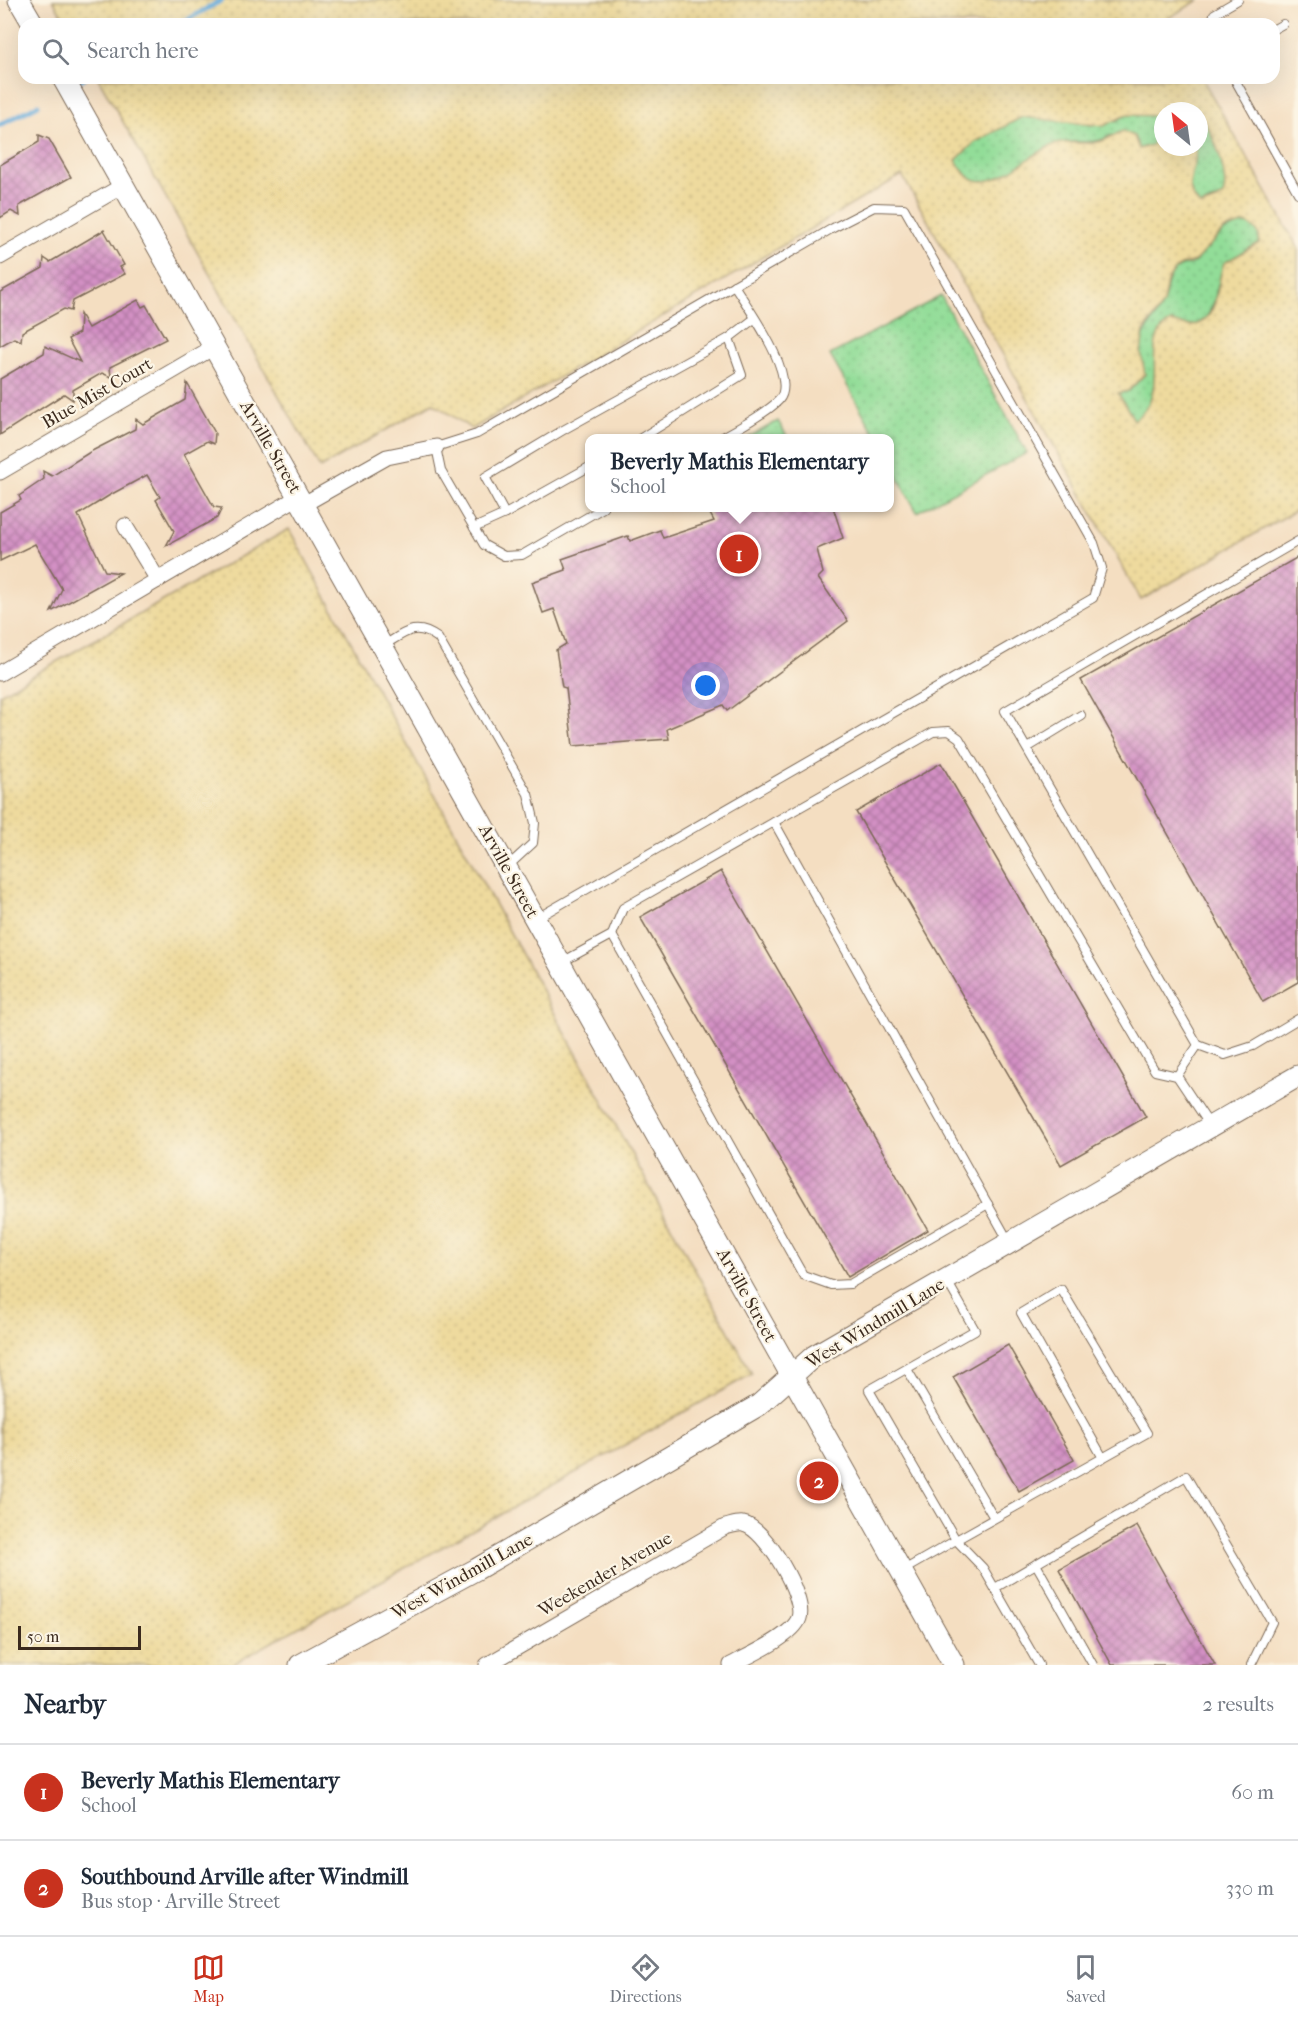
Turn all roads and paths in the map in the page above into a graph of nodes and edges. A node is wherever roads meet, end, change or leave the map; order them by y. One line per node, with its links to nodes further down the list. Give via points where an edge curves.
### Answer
1 (19, 0): 3 (street)
2 (1238, 0): 4 (lane)
3 (30, 18)
4 (1213, 18)
5 (1283, 24): 6 (lane)
6 (1280, 26)
7 (66, 84): 9 (street, Arville Street)
8 (1237, 84): 10 (lane)
9 (124, 185): 11 (street); 15 (street, Arville Street)
10 (1298, 193)
11 (0, 257)
12 (734, 285): 13 (lane); 18 (lane, via 477,434); 34 (lane, via 874,207 904,208 1094,543 1102,568 1098,585 1093,598)
13 (754, 319): 14 (lane); 17 (lane, via 786,386 779,400)
14 (729, 338): 16 (lane, via 742,375); 23 (lane, via 485,477)
15 (214, 347): 20 (street, Blue Mist Court); 21 (street, Arville Street)
16 (647, 434)
17 (728, 434)
18 (436, 447): 21 (street, via 387,457); 25 (lane, via 441,471)
19 (585, 469): 23 (lane)
20 (0, 472)
21 (302, 500): 27 (street); 28 (street, Arville Street)
22 (595, 512): 25 (lane, via 522,555 504,556 484,545)
23 (505, 514): 25 (lane)
24 (126, 526): 27 (street)
25 (474, 528)
26 (1298, 541): 31 (lane, via 1005,711)
27 (158, 580): 29 (street)
28 (383, 646): 33 (street, Arville Street); 33 (lane, via 412,629 426,629 438,638 528,794 535,823 533,843)
29 (0, 673)
30 (1081, 715): 31 (lane)
31 (1027, 748): 38 (lane)
32 (774, 822): 35 (lane, via 624,908); 39 (lane, via 933,732 949,731 959,738 1155,1071); 42 (lane)
33 (507, 867): 34 (street, Arville Street)
34 (536, 918): 36 (street, Arville Street)
35 (612, 935): 36 (lane); 42 (lane, via 803,1275 831,1285 850,1284)
36 (561, 963): 46 (street, Arville Street)
37 (1298, 1019): 38 (lane, via 1253,1046 1225,1054)
38 (1198, 1045): 39 (lane)
39 (1177, 1076): 41 (lane)
40 (1298, 1076): 41 (street, West Windmill Lane)
41 (1212, 1128): 43 (street, West Windmill Lane)
42 (988, 1204): 43 (lane)
43 (1010, 1244): 44 (street, West Windmill Lane)
44 (946, 1280): 45 (lane, via 975,1330); 46 (street, West Windmill Lane, via 814,1356)
45 (907, 1369): 48 (lane); 49 (lane, via 869,1390)
46 (792, 1376): 51 (street, Arville Street); 53 (street, West Windmill Lane, via 749,1411 477,1569)
47 (1103, 1458): 47 (lane, via 1147,1433 1061,1289 1020,1313); 48 (lane)
48 (994, 1518): 49 (lane)
49 (956, 1540): 51 (lane); 52 (lane, via 983,1568)
50 (1036, 1564): 52 (lane); 58 (lane); 59 (lane, via 1186,1476 1272,1622)
51 (901, 1571): 56 (street, Arville Street)
52 (995, 1588): 57 (lane)
53 (300, 1665)
54 (488, 1665): 55 (street, Weekender Avenue, via 725,1527 744,1524 762,1535 799,1597 799,1618 788,1633)
55 (731, 1665)
56 (954, 1665)
57 (1039, 1665)
58 (1094, 1665)
59 (1251, 1665)

